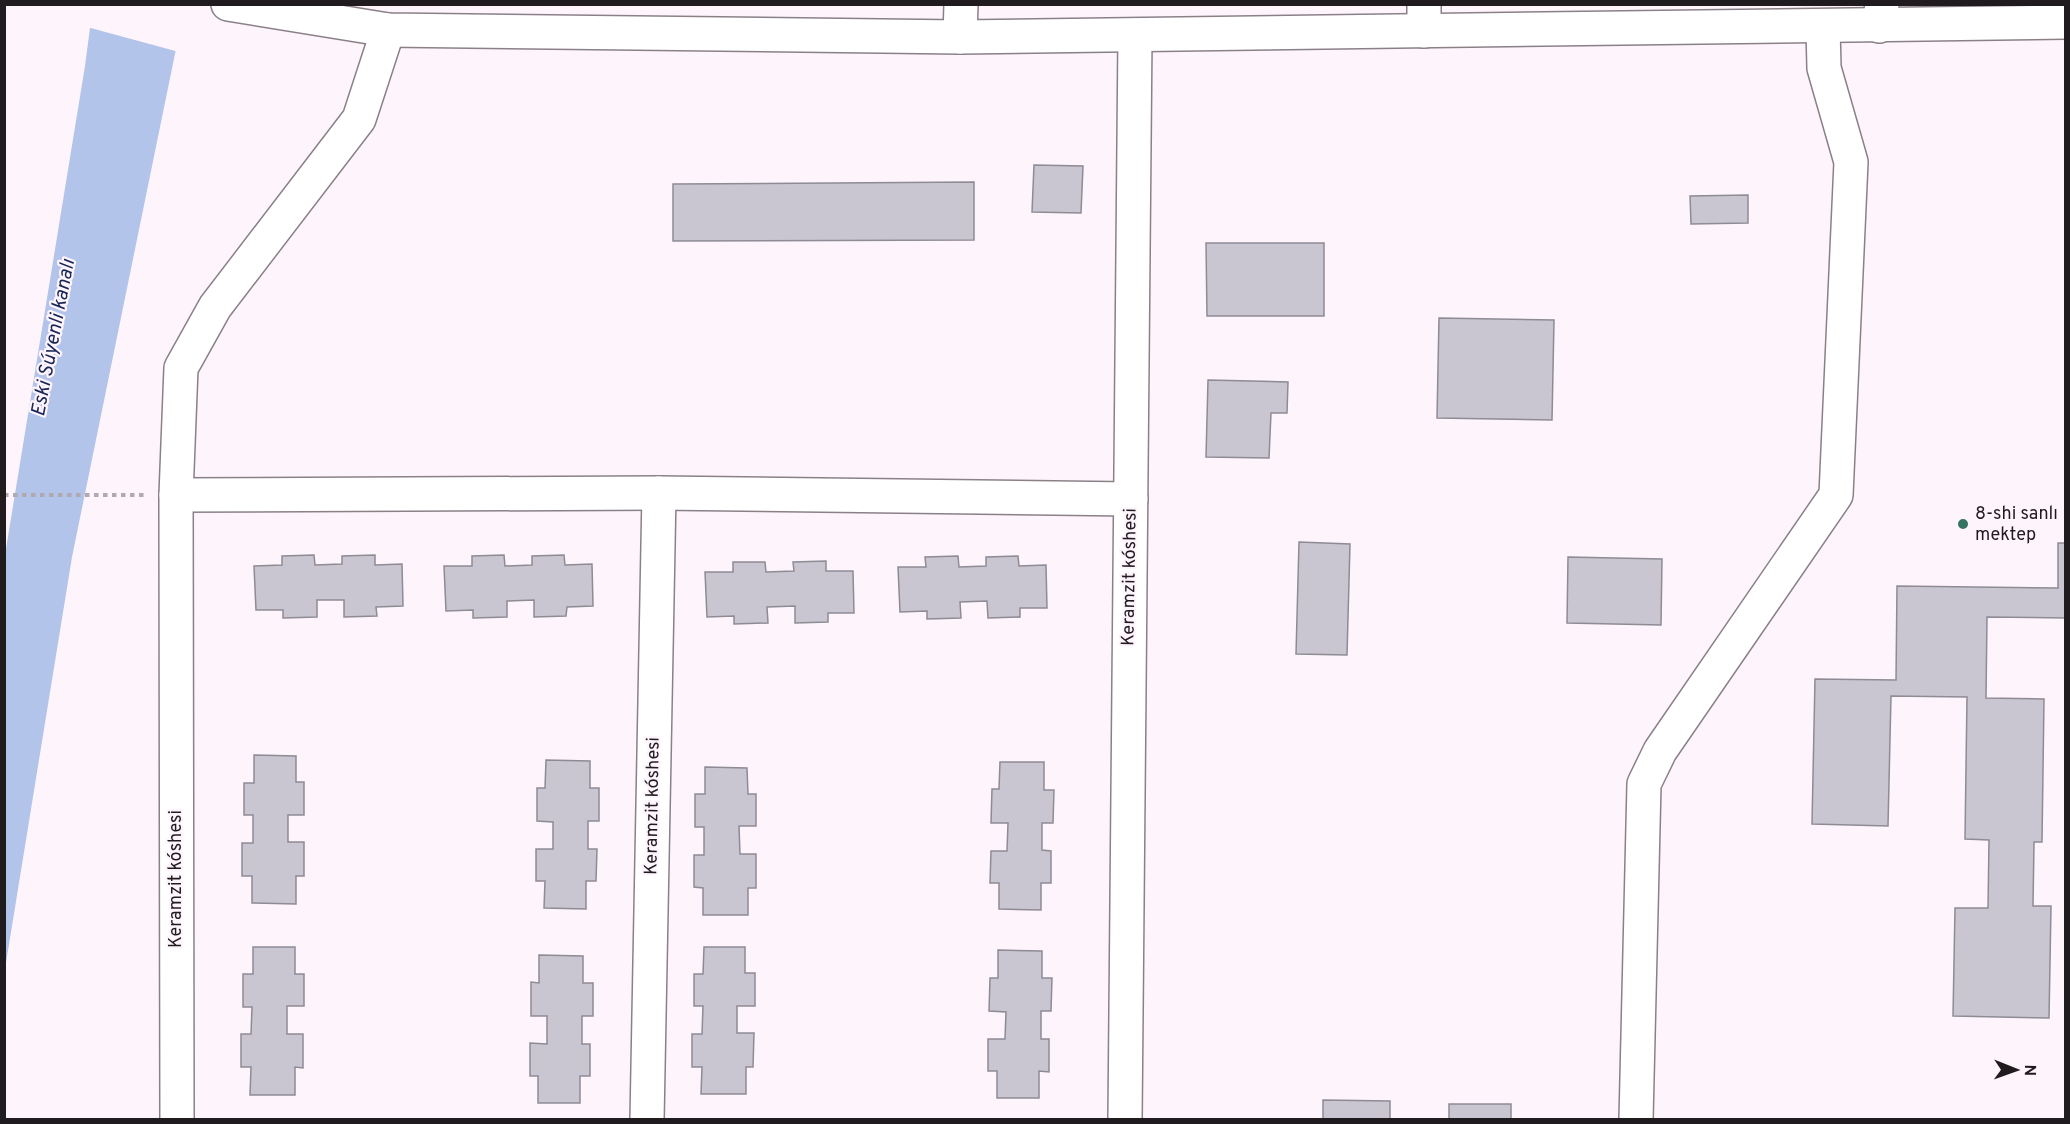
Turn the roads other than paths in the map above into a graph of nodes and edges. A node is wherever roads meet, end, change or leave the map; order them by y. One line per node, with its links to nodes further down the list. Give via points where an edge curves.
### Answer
1 (228, 4): 3 (street)
2 (961, 4): 10 (street)
3 (293, 9): 8 (street)
4 (1881, 15): 6 (street); 7 (street)
5 (1424, 18): 7 (street); 9 (street)
6 (2066, 22)
7 (1823, 27): 17 (street, via 1824,68 1851,162 1836,495 1660,751 1644,784)
8 (388, 30): 10 (street); 12 (street, Keramzit kóshesi, via 359,119 214,307 181,368)
9 (1135, 35): 10 (street); 13 (street, Keramzit kóshesi)
10 (960, 37)
11 (659, 493): 12 (street); 13 (street); 15 (street, Keramzit kóshesi)
12 (176, 495): 14 (street, Keramzit kóshesi)
13 (1131, 499): 16 (street, Keramzit kóshesi)
14 (177, 1119)
15 (647, 1119)
16 (1125, 1119)
17 (1636, 1119)

